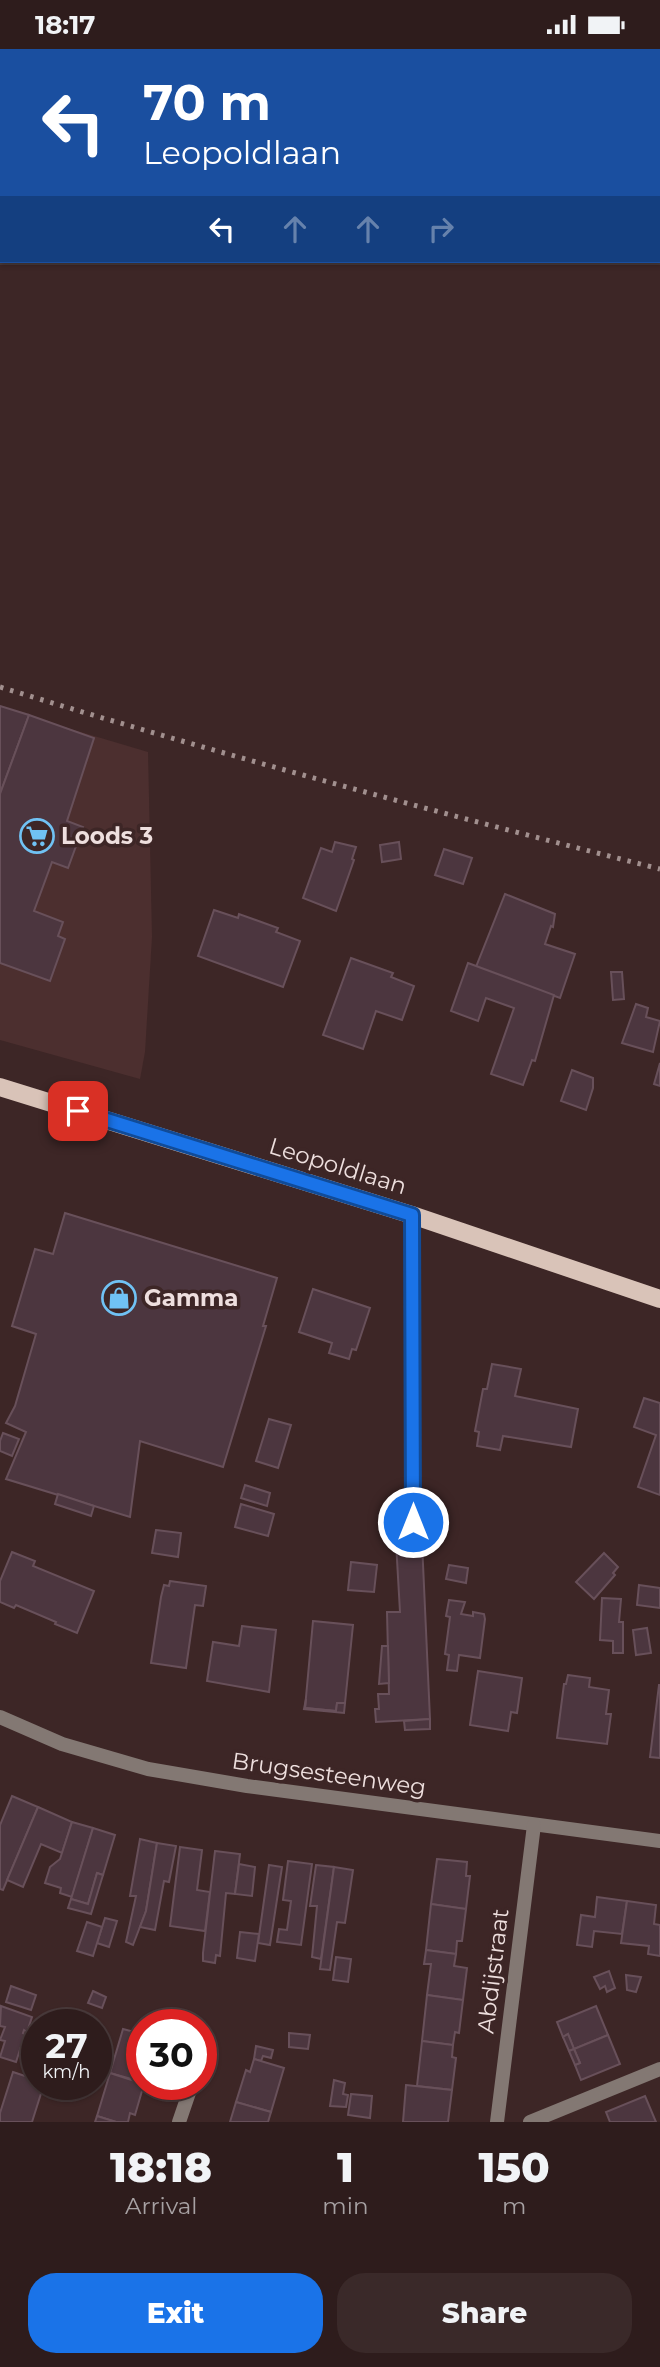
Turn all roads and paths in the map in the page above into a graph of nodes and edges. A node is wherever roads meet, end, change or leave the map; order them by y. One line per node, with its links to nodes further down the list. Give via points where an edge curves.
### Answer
1 (0, 1087): 2 (main road, Leopoldlaan)
2 (412, 1215): 3 (main road, Leopoldlaan); 4 (street)
3 (660, 1300)
4 (413, 1522)
5 (0, 1717): 6 (street, Brugsesteenweg, via 62,1744 148,1769)
6 (534, 1825): 7 (street, Brugsesteenweg); 11 (street, Abdijstraat)
7 (660, 1841)
8 (660, 2069): 12 (street)
9 (187, 2100): 10 (street)
10 (179, 2122)
11 (497, 2122)
12 (530, 2122)

